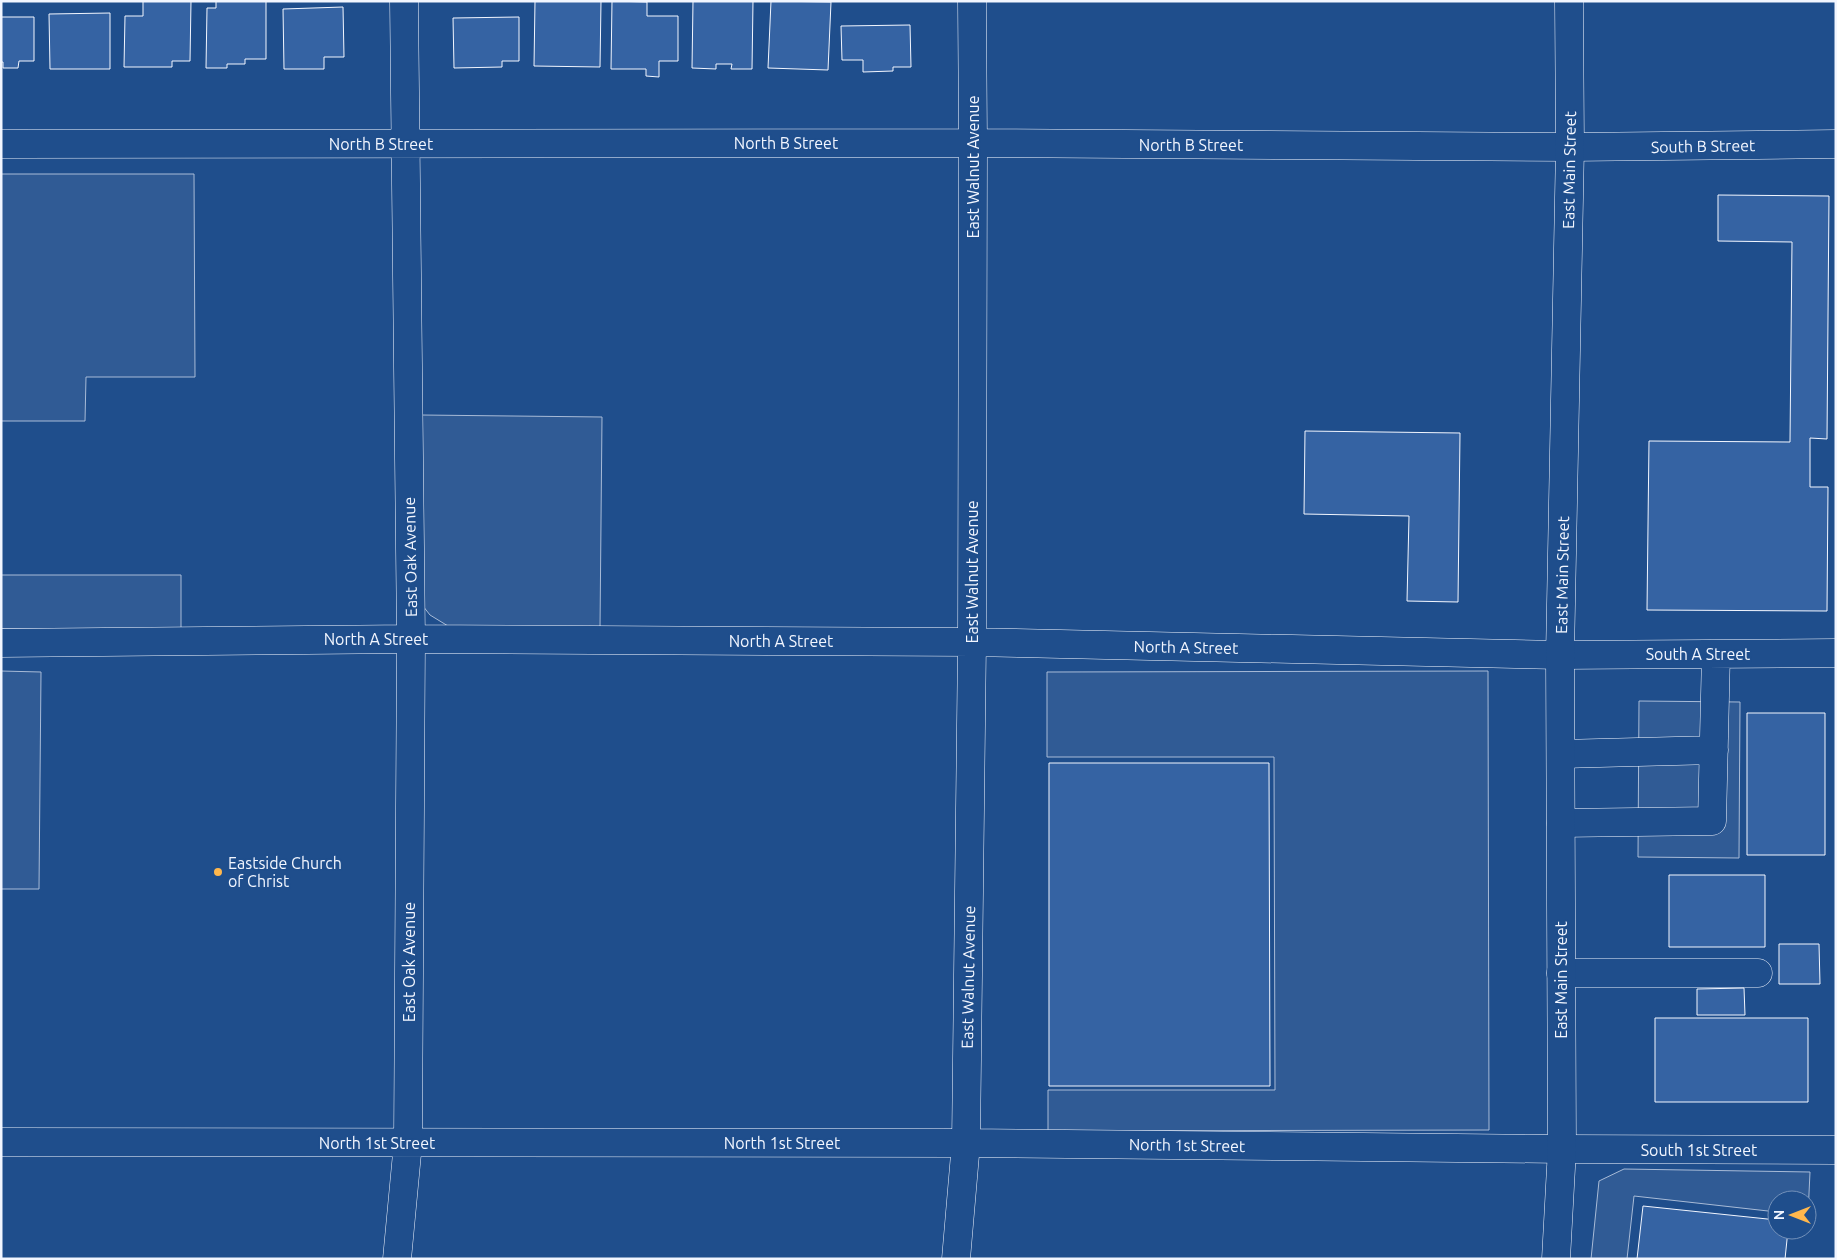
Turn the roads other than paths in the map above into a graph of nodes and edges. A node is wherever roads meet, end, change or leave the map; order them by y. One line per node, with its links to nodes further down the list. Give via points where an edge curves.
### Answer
1 (404, 1): 6 (street, East Oak Avenue)
2 (972, 1): 4 (street, East Walnut Avenue)
3 (1569, 1): 8 (street, East Main Street)
4 (973, 143): 6 (street, North B Street); 8 (street, North B Street); 10 (street, East Walnut Avenue)
5 (1, 144): 6 (street, North B Street)
6 (405, 144): 9 (street, East Oak Avenue)
7 (1836, 144): 8 (street, South B Street)
8 (1570, 147): 14 (street, East Main Street)
9 (411, 639): 10 (street, North A Street); 11 (street, North A Street); 21 (street, East Oak Avenue)
10 (972, 642): 14 (street, North A Street); 22 (street, East Walnut Avenue)
11 (1, 643)
12 (1836, 653): 13 (street, South A Street)
13 (1716, 654): 14 (street, South A Street); 15 (street)
14 (1560, 655): 16 (street, East Main Street)
15 (1714, 750): 16 (street); 17 (street, via 1712,821)
16 (1561, 754): 17 (street, East Main Street)
17 (1561, 823): 18 (street, East Main Street)
18 (1561, 973): 19 (street); 23 (street, East Main Street)
19 (1758, 973)
20 (1, 1142): 21 (street, North 1st Street)
21 (408, 1143): 22 (street, North 1st Street); 25 (street, East Oak Avenue)
22 (966, 1143): 23 (street, North 1st Street); 26 (street, East Walnut Avenue)
23 (1562, 1150): 24 (street, South 1st Street); 27 (street, East Main Street)
24 (1836, 1150)
25 (397, 1259)
26 (956, 1259)
27 (1556, 1259)

